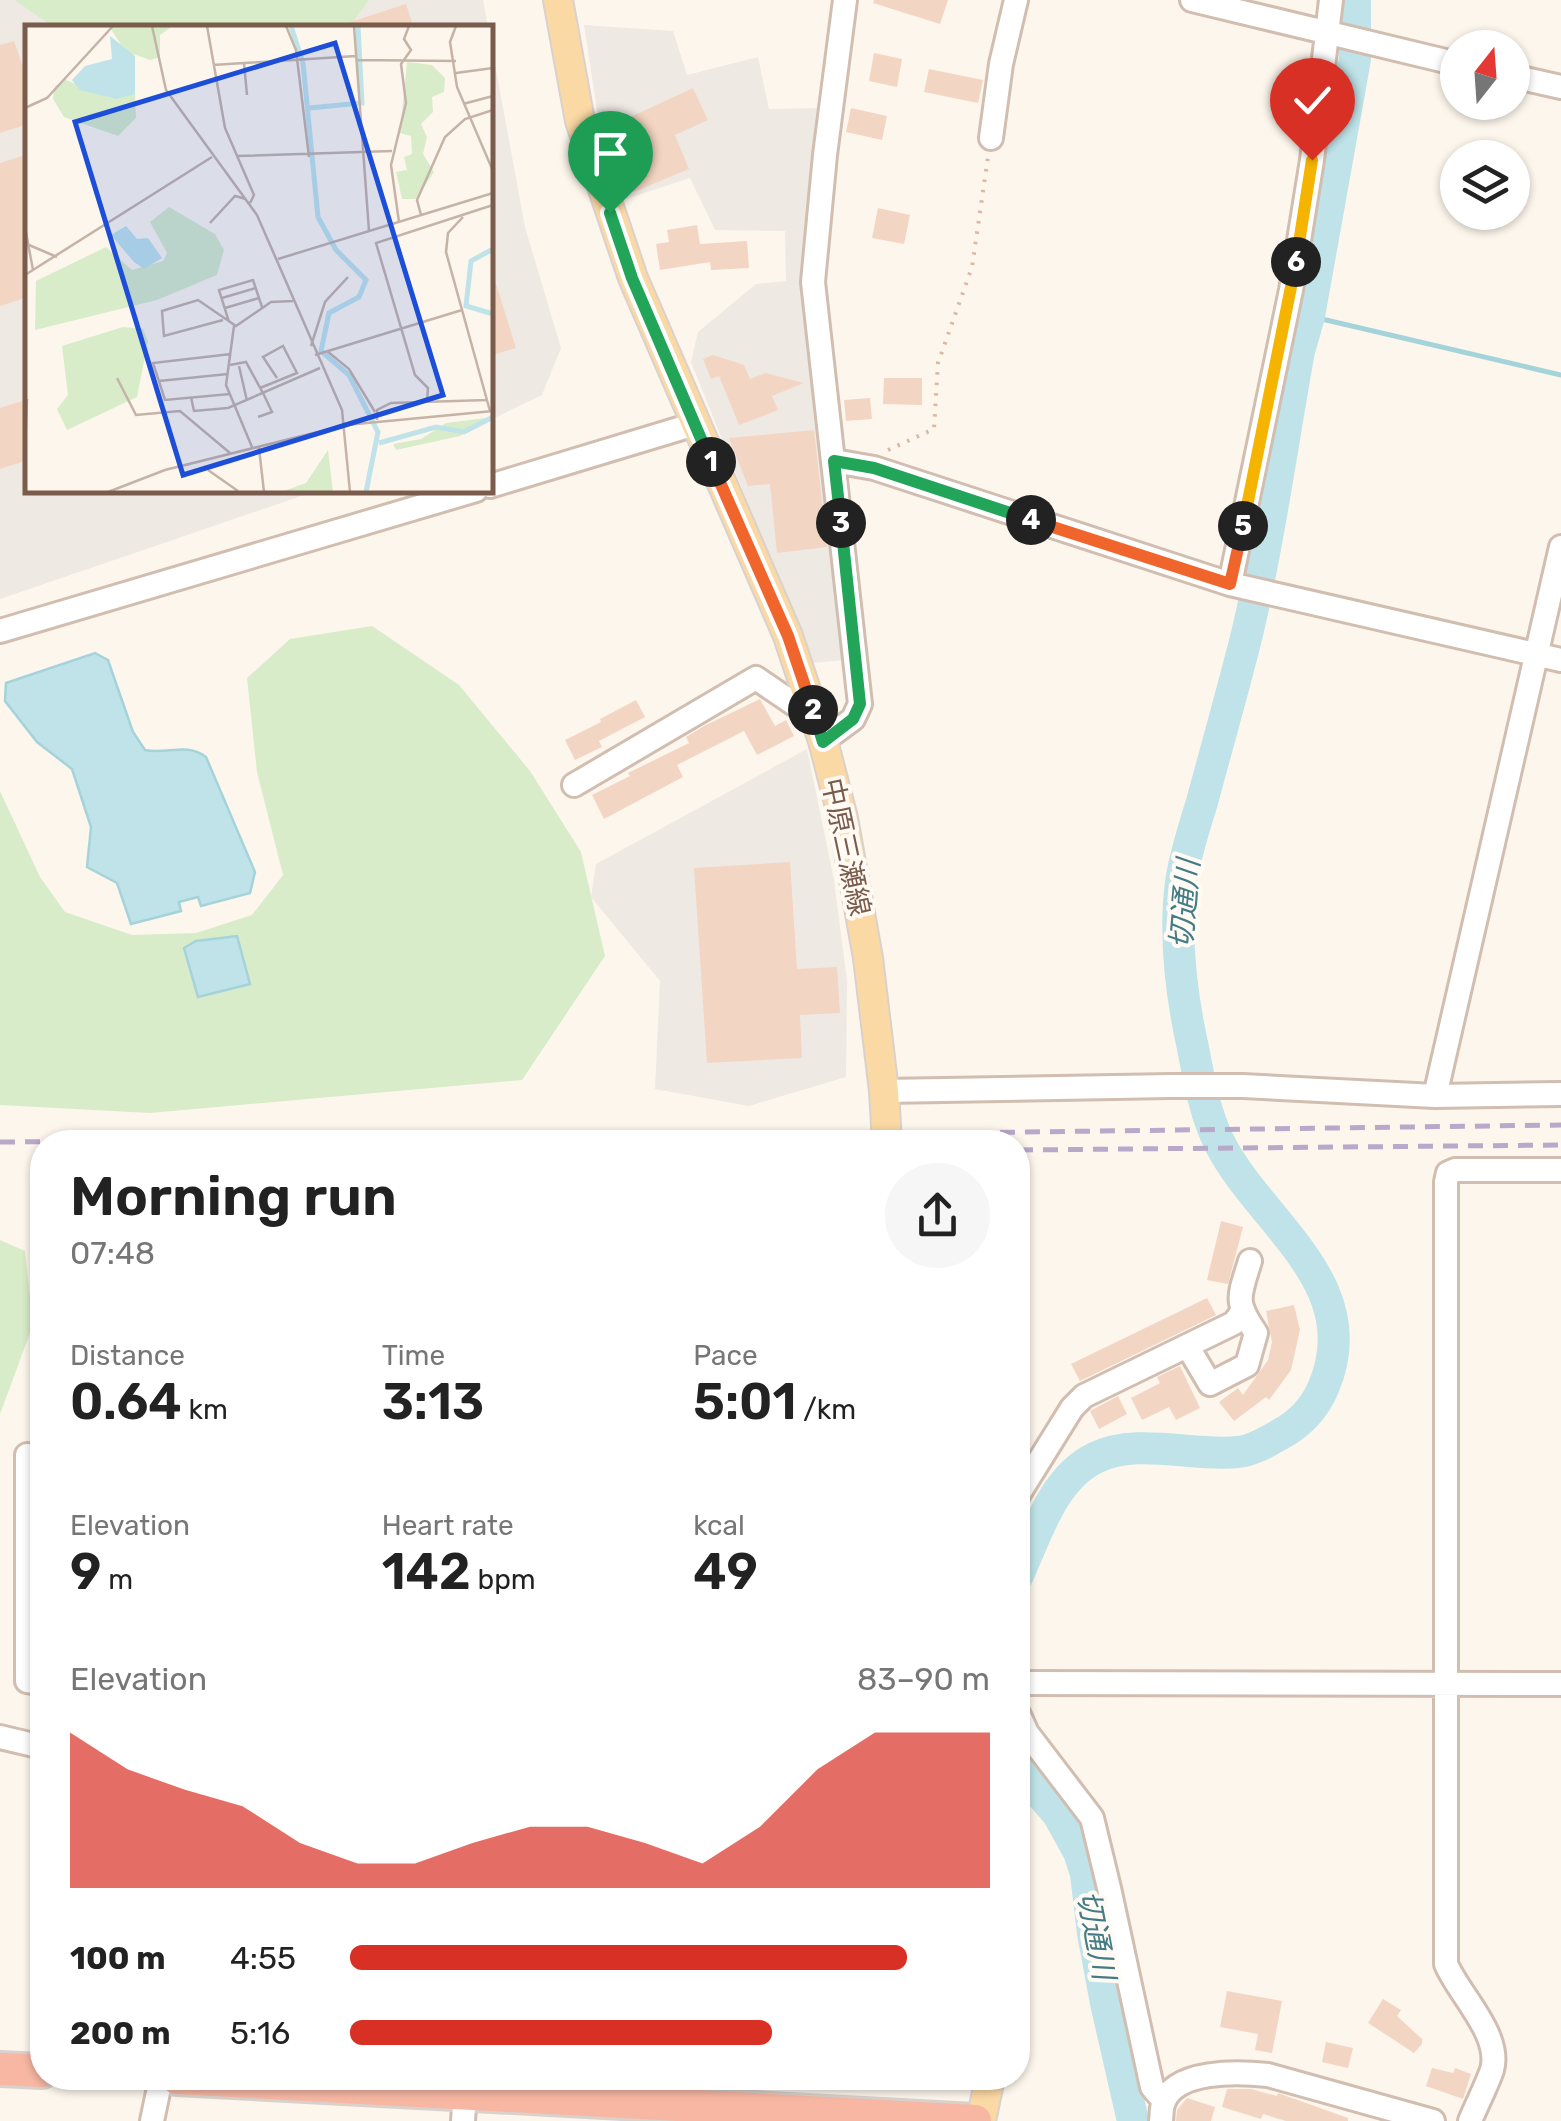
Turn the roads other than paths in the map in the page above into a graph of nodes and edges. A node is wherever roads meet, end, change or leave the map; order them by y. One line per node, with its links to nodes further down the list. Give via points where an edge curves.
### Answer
1 (558, 0): 11 (main road, 中原三瀬線, via 580,121 632,278)
2 (845, 0): 12 (street, via 813,282)
3 (1016, 0): 10 (street)
4 (1192, 0): 6 (street)
5 (1331, 0): 6 (street)
6 (1327, 32): 7 (street); 16 (street, via 1291,290)
7 (1440, 60)
8 (1530, 80): 9 (street)
9 (1561, 87)
10 (991, 138)
11 (695, 424): 13 (street); 20 (main road, 中原三瀬線, via 788,636)
12 (834, 461): 16 (street, via 874,468); 21 (street, via 860,704 853,719)
13 (492, 485)
14 (469, 492): 17 (street)
15 (1561, 547): 18 (street)
16 (1230, 584): 18 (street)
17 (0, 631)
18 (1538, 654): 19 (street); 25 (street)
19 (1561, 660)
20 (812, 709): 21 (main road, 中原三瀬線); 22 (street, via 756,678)
21 (823, 742): 23 (main road, 中原三瀬線, via 868,958)
22 (574, 785)
23 (884, 1092): 25 (street, via 1243,1086); 26 (main road, 中原三瀬線)
24 (1561, 1094): 25 (street)
25 (1435, 1096)
26 (886, 1130)
27 (1561, 1170): 38 (street, via 1455,1170 1446,1182)
28 (1250, 1261): 29 (street, via 1240,1292)
29 (1242, 1312): 30 (street, via 1234,1324); 30 (street, via 1256,1333 1247,1364 1210,1384)
30 (1188, 1347): 32 (street, via 1084,1396)
31 (30, 1455): 33 (street)
32 (1030, 1476)
33 (30, 1497)
34 (30, 1648): 35 (street)
35 (30, 1681)
36 (1030, 1683): 38 (street)
37 (1561, 1684): 38 (street)
38 (1447, 1685): 52 (street, via 1446,1964 1494,2055)
39 (0, 1737): 41 (street)
40 (1030, 1737): 48 (street, via 1092,1818)
41 (30, 1744)
42 (0, 2069): 43 (highway)
43 (30, 2070)
44 (158, 2090): 49 (street)
45 (437, 2090): 47 (highway)
46 (987, 2090): 50 (main road)
47 (464, 2107): 50 (highway)
48 (1162, 2111): 51 (street, via 1174,2088 1212,2073 1241,2072)
49 (152, 2121)
50 (978, 2121)
51 (1433, 2121)
52 (1470, 2121)

